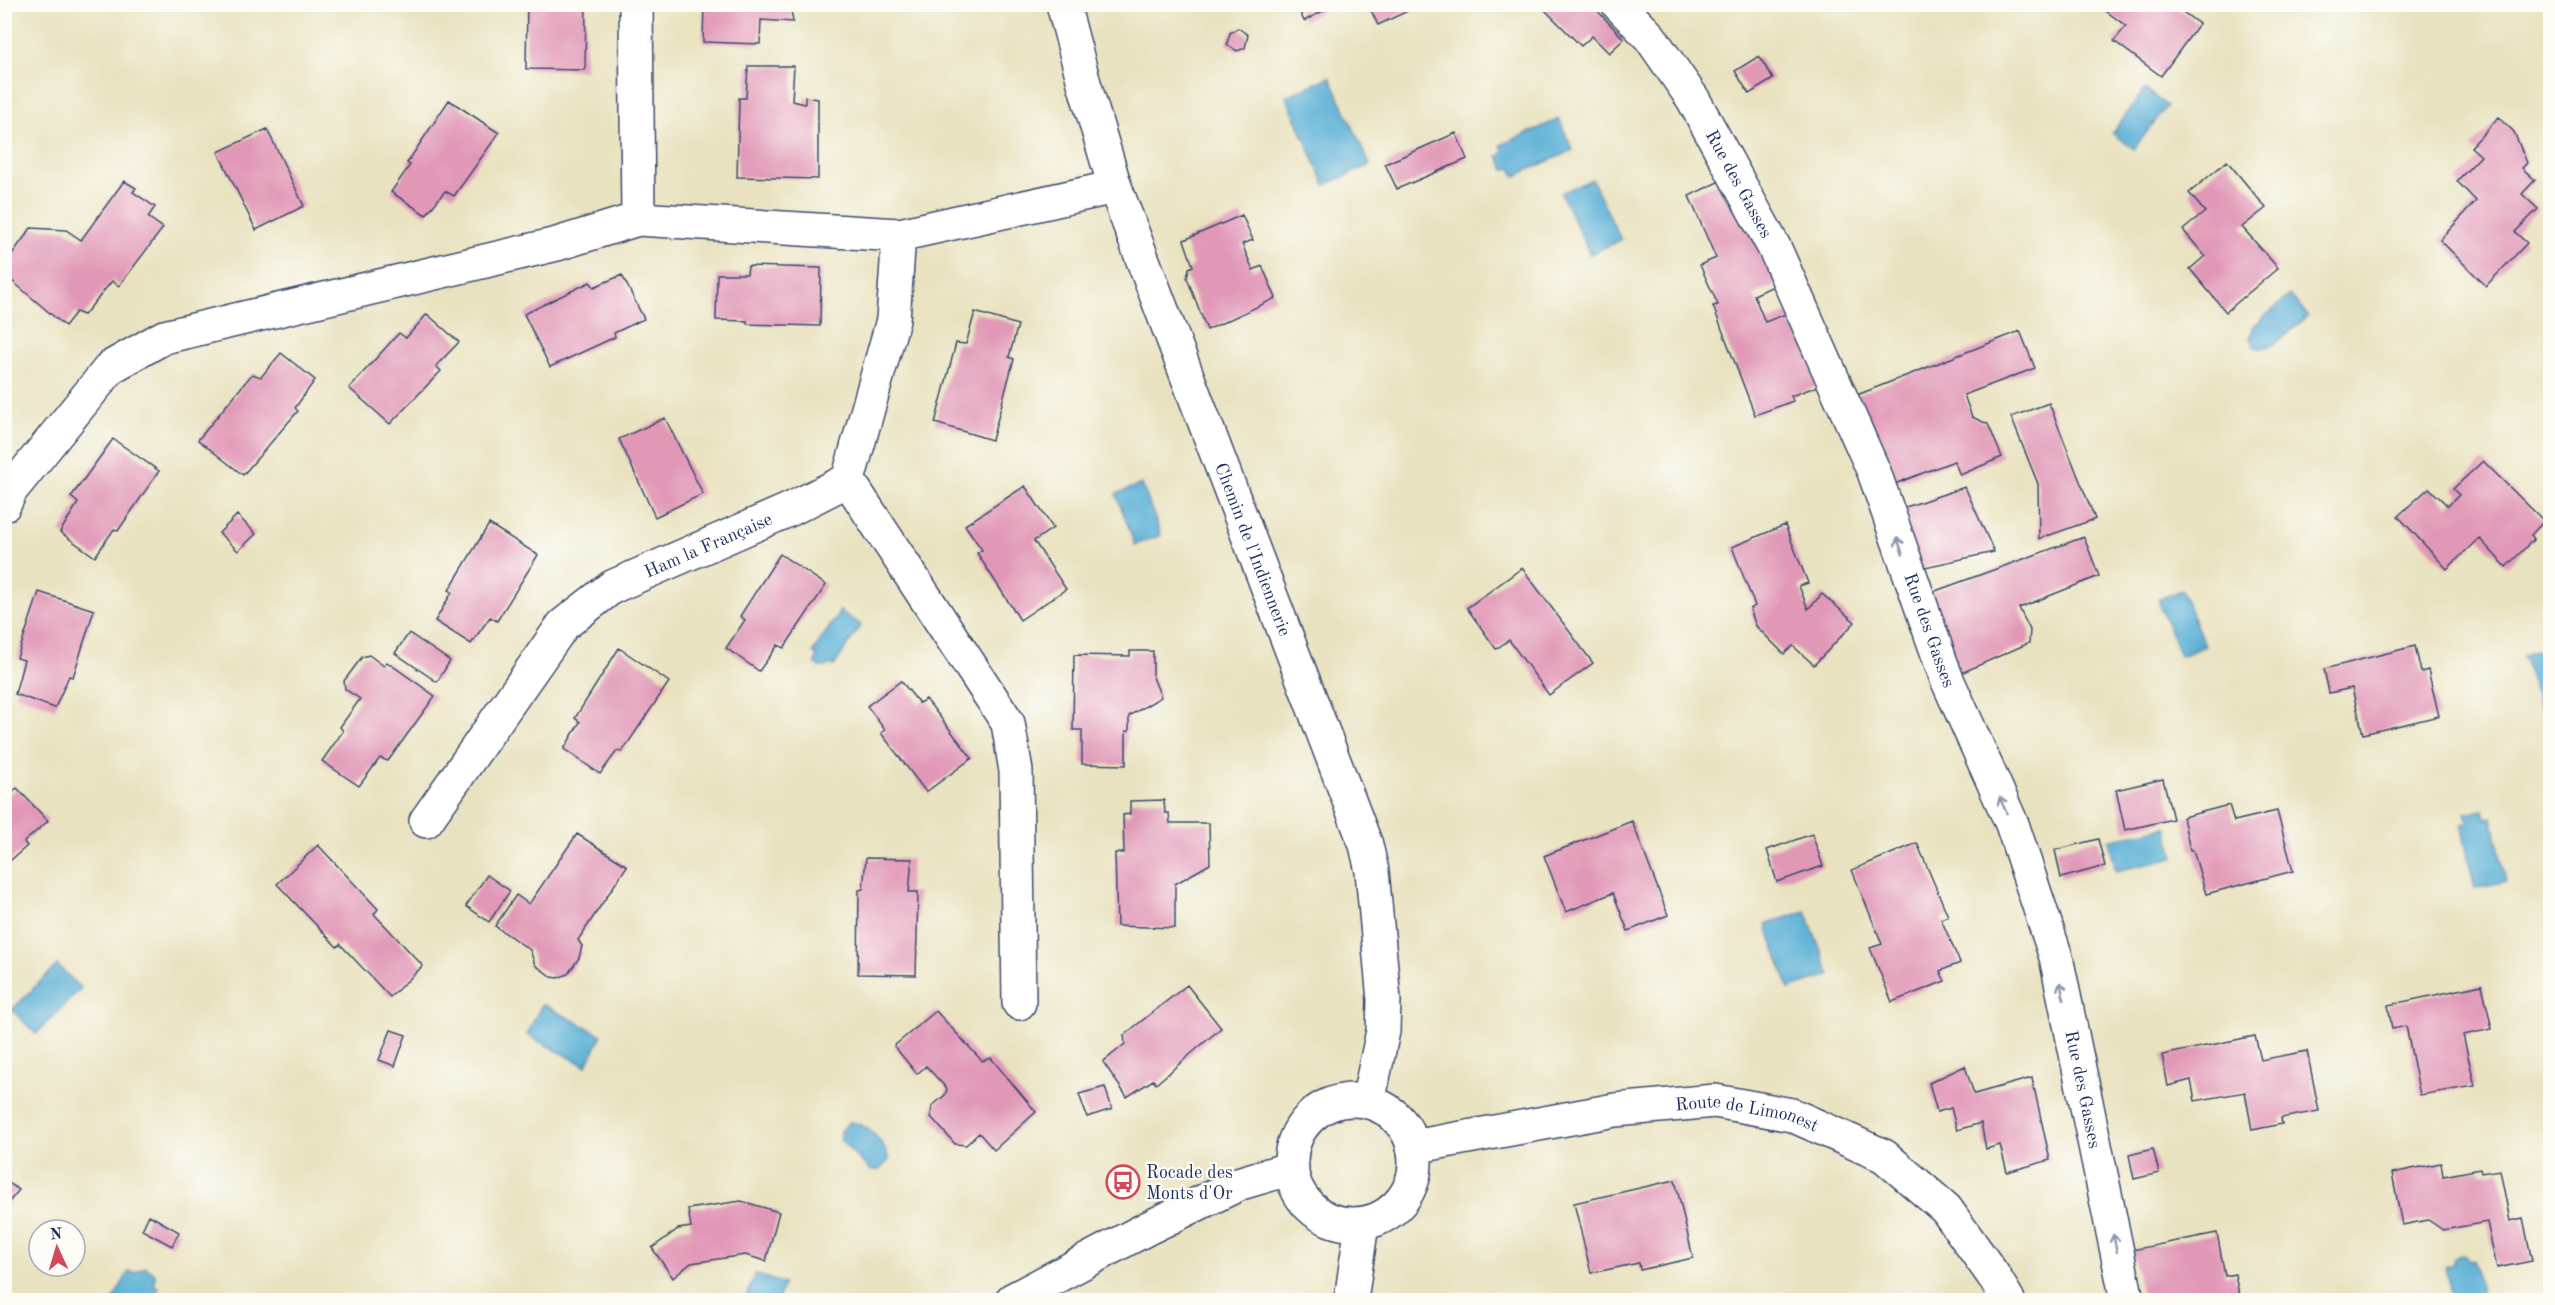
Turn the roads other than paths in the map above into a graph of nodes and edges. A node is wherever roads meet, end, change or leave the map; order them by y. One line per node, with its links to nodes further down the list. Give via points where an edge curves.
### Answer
1 (636, 4): 5 (street)
2 (1063, 4): 4 (street, Chemin de l'Indiennerie)
3 (1618, 4): 18 (street, Rue des Gasses, one-way to 3, via 2056,957 2012,824 1946,677 1874,472 1775,249 1693,99 1650,37)
4 (1115, 187): 6 (street); 11 (street, Chemin de l'Indiennerie, via 1366,845 1384,1000 1383,1031)
5 (638, 219): 6 (street); 8 (street, via 557,244 164,337 111,367)
6 (898, 235): 7 (street, via 893,320)
7 (848, 480): 9 (street, Ham la Française, via 612,587 563,625); 10 (street, via 1008,723 1016,771)
8 (4, 505)
9 (426, 821)
10 (1019, 1003)
11 (1368, 1102): 12 (street, via 1397,1118); 13 (street, via 1348,1100 1312,1115 1293,1148)
12 (1413, 1147): 14 (street, via 1415,1167 1410,1187 1398,1205 1382,1218); 17 (street, Route de Limonest, via 1615,1110 1715,1101 1792,1115 1884,1156 1946,1209)
13 (1292, 1168): 14 (street, via 1297,1188 1307,1204 1342,1223); 15 (street, via 1241,1183)
14 (1362, 1224): 16 (street)
15 (1012, 1300)
16 (1351, 1300)
17 (2008, 1300)
18 (2127, 1300)

